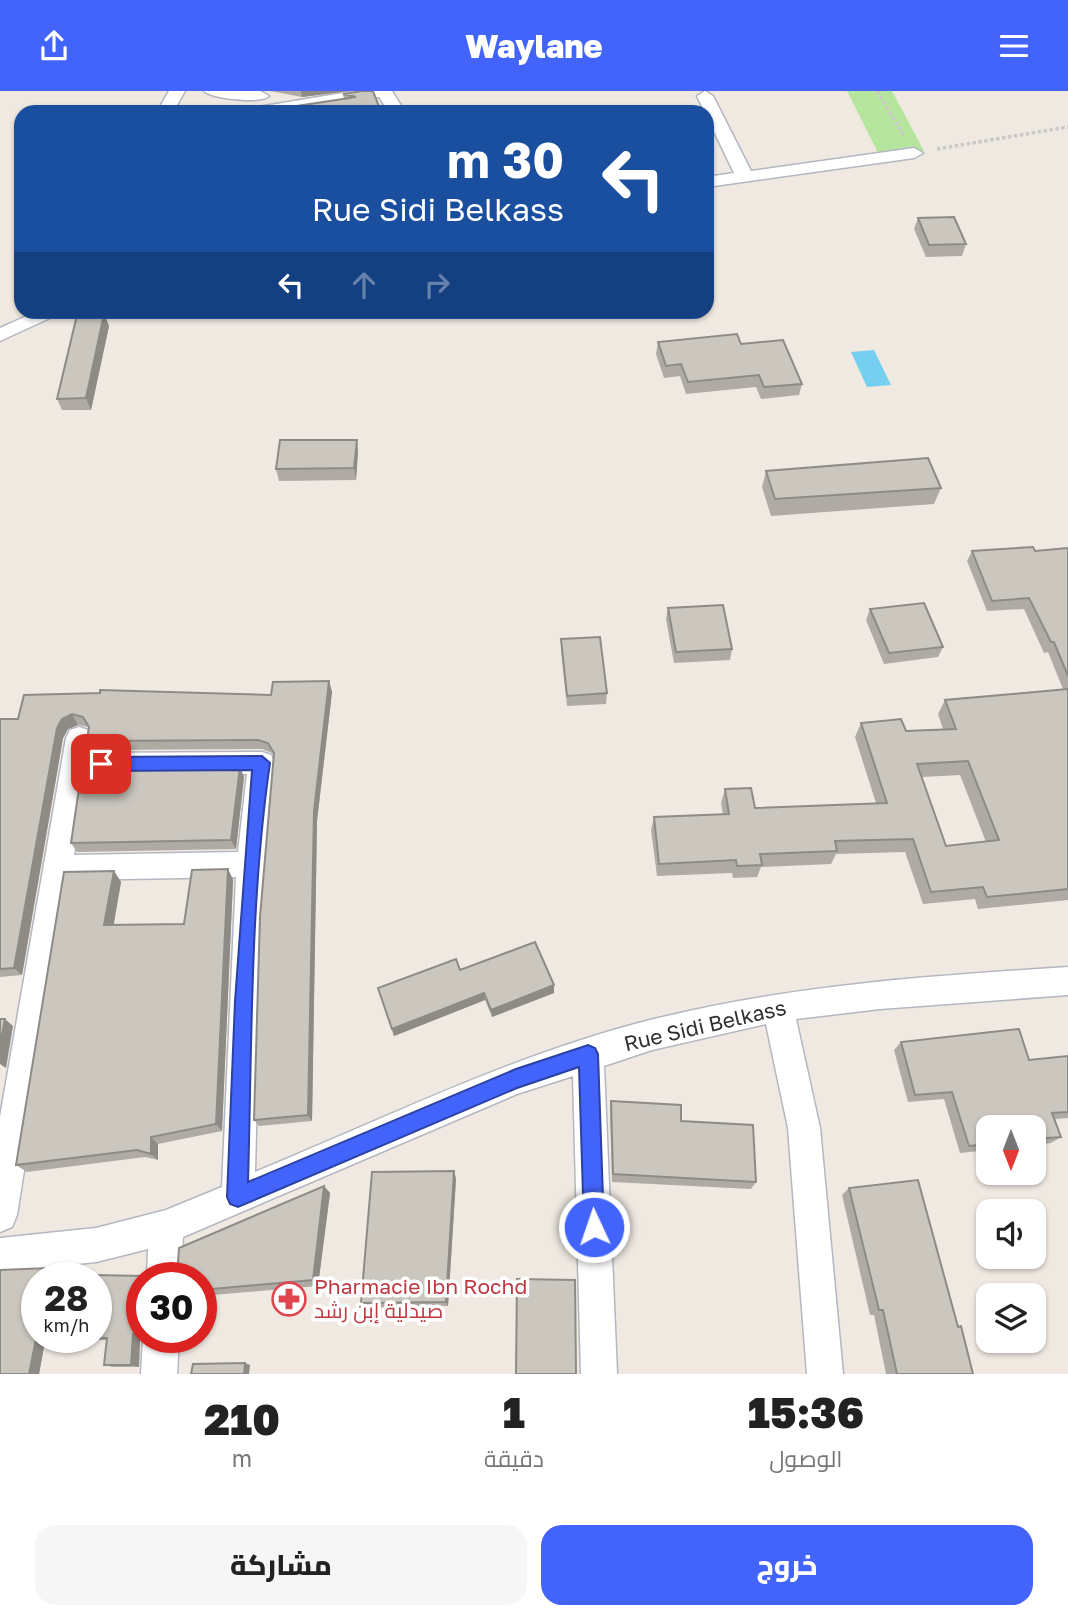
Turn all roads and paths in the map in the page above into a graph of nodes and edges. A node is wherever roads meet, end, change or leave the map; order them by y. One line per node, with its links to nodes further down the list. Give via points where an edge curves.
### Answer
1 (212, 91): 4 (street)
2 (877, 91): 9 (path)
3 (705, 96): 6 (street)
4 (262, 100): 5 (street, via 384,91)
5 (393, 105)
6 (708, 105)
7 (714, 125): 10 (street)
8 (1068, 127): 9 (path)
9 (914, 153): 10 (street)
10 (745, 177): 11 (street)
11 (714, 182)
12 (37, 319): 13 (street)
13 (0, 335)
14 (252, 864): 15 (street); 15 (street, via 262,763 76,751); 19 (street)
15 (55, 868): 20 (street)
16 (1068, 981): 17 (street, Rue Sidi Belkass, via 880,994)
17 (778, 1007): 18 (street, Rue Sidi Belkass); 27 (street, via 804,1128)
18 (588, 1054): 19 (street, Rue Sidi Belkass, via 516,1079); 26 (street)
19 (238, 1197): 21 (street, Rue Sidi Belkass)
20 (0, 1215)
21 (166, 1227): 22 (street, Rue Sidi Belkass, via 96,1245); 23 (street)
22 (0, 1255)
23 (165, 1262)
24 (160, 1353): 25 (street)
25 (159, 1374)
26 (599, 1374)
27 (825, 1374)

